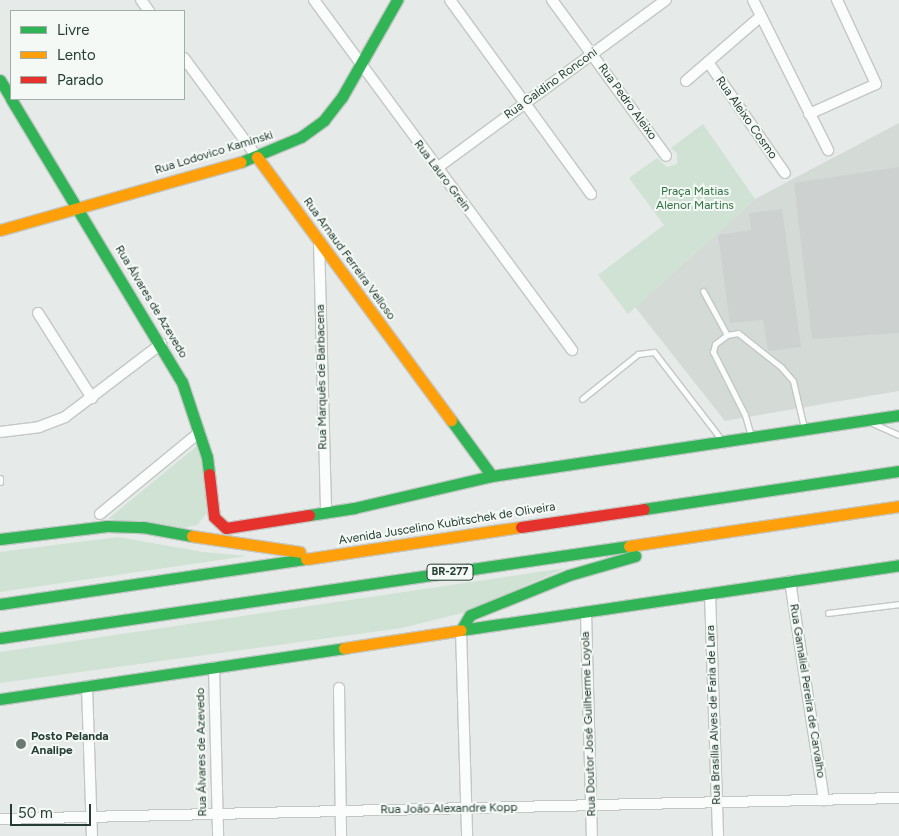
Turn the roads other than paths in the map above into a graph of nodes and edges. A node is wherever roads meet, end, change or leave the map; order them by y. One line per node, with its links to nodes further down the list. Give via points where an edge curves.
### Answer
1 (314, 0): 12 (street, Rua Lauro Grein)
2 (396, 0): 12 (main road, Rua Lodovico Kaminski)
3 (450, 0): 17 (street)
4 (552, 0): 9 (street, Rua Pedro Aleixo)
5 (666, 0): 9 (street, Rua Galdino Ronconi)
6 (753, 0): 8 (street)
7 (837, 0): 18 (street, via 876,84)
8 (761, 16): 11 (street); 18 (street)
9 (592, 54): 17 (street, Rua Galdino Ronconi); 20 (street, Rua Pedro Aleixo)
10 (185, 59): 21 (street, Rua Arnaud Ferreira Velloso)
11 (708, 62): 13 (street); 23 (street, Rua Aleixo Cosmo)
12 (360, 66): 21 (main road, Rua Lodovico Kaminski, via 324,120 301,137); 22 (street, Rua Lauro Grein)
13 (686, 81)
14 (1, 84): 15 (main road, Rua Álvares de Azevedo)
15 (10, 98)
16 (12, 100): 25 (main road, Rua Álvares de Azevedo)
17 (525, 103): 22 (street, Rua Galdino Ronconi); 24 (street)
18 (810, 114): 19 (street)
19 (828, 150)
20 (666, 156)
21 (257, 157): 25 (main road, Rua Lodovico Kaminski); 27 (main road, Rua Arnaud Ferreira Velloso)
22 (437, 168): 32 (street, Rua Lauro Grein)
23 (785, 173)
24 (591, 194)
25 (78, 208): 26 (main road, Rua Lodovico Kaminski); 31 (main road, Rua Álvares de Azevedo)
26 (0, 230)
27 (319, 241): 44 (main road, Rua Arnaud Ferreira Velloso); 46 (street, Rua Marquês de Barbacena)
28 (702, 291): 30 (lane)
29 (38, 313): 33 (street)
30 (727, 335): 37 (lane, via 738,333 781,367 793,381); 41 (lane, via 715,344 713,352 746,414)
31 (161, 344): 33 (street); 39 (main road, Rua Álvares de Azevedo, via 182,382)
32 (572, 350)
33 (92, 398): 38 (street, via 52,422)
34 (582, 399): 42 (lane, via 638,354 654,352)
35 (899, 415): 36 (main road)
36 (864, 420): 37 (main road); 40 (lane)
37 (804, 429): 41 (main road)
38 (0, 432)
39 (200, 432): 46 (main road, Rua Álvares de Azevedo, via 210,468 214,518 219,524 230,529); 47 (street)
40 (899, 436)
41 (751, 437): 42 (main road)
42 (723, 441): 44 (main road)
43 (899, 471): 50 (main road, Avenida Juscelino Kubitschek de Oliveira)
44 (492, 476): 46 (main road)
45 (899, 506): 48 (main road, BR-277)
46 (326, 513)
47 (100, 514)
48 (733, 531): 58 (main road, via 569,575 470,615); 59 (main road, BR-277)
49 (0, 539): 50 (main road, via 107,526 143,527 263,548)
50 (334, 555): 54 (main road, Avenida Juscelino Kubitschek de Oliveira)
51 (899, 565): 52 (main road)
52 (790, 582): 53 (main road); 65 (street, Rua Gamaliel Pereira de Carvalho)
53 (710, 593): 56 (main road); 66 (street, Rua Brasília Alves de Faria de Lara)
54 (0, 604)
55 (899, 604): 57 (lane)
56 (586, 612): 58 (main road); 67 (street, Rua Doutor José Guilherme Loyola)
57 (828, 613)
58 (461, 630): 60 (main road); 68 (street)
59 (0, 638)
60 (214, 667): 61 (main road); 70 (street, Rua Álvares de Azevedo)
61 (87, 686): 63 (main road); 71 (street)
62 (339, 688): 69 (street)
63 (0, 698)
64 (899, 798): 65 (street, Rua João Alexandre Kopp)
65 (824, 800): 66 (street, Rua João Alexandre Kopp)
66 (717, 802): 67 (street, Rua João Alexandre Kopp); 78 (street, Rua Brasília Alves de Faria de Lara)
67 (591, 805): 68 (street, Rua João Alexandre Kopp); 77 (street, Rua Doutor José Guilherme Loyola)
68 (466, 808): 69 (street, Rua João Alexandre Kopp); 76 (street)
69 (341, 811): 70 (street, Rua João Alexandre Kopp); 75 (street)
70 (217, 814): 71 (street, Rua João Alexandre Kopp); 74 (street, Rua Álvares de Azevedo)
71 (92, 817): 72 (street, Rua João Alexandre Kopp); 73 (street)
72 (0, 819)
73 (92, 836)
74 (218, 836)
75 (341, 836)
76 (467, 836)
77 (592, 836)
78 (718, 836)

